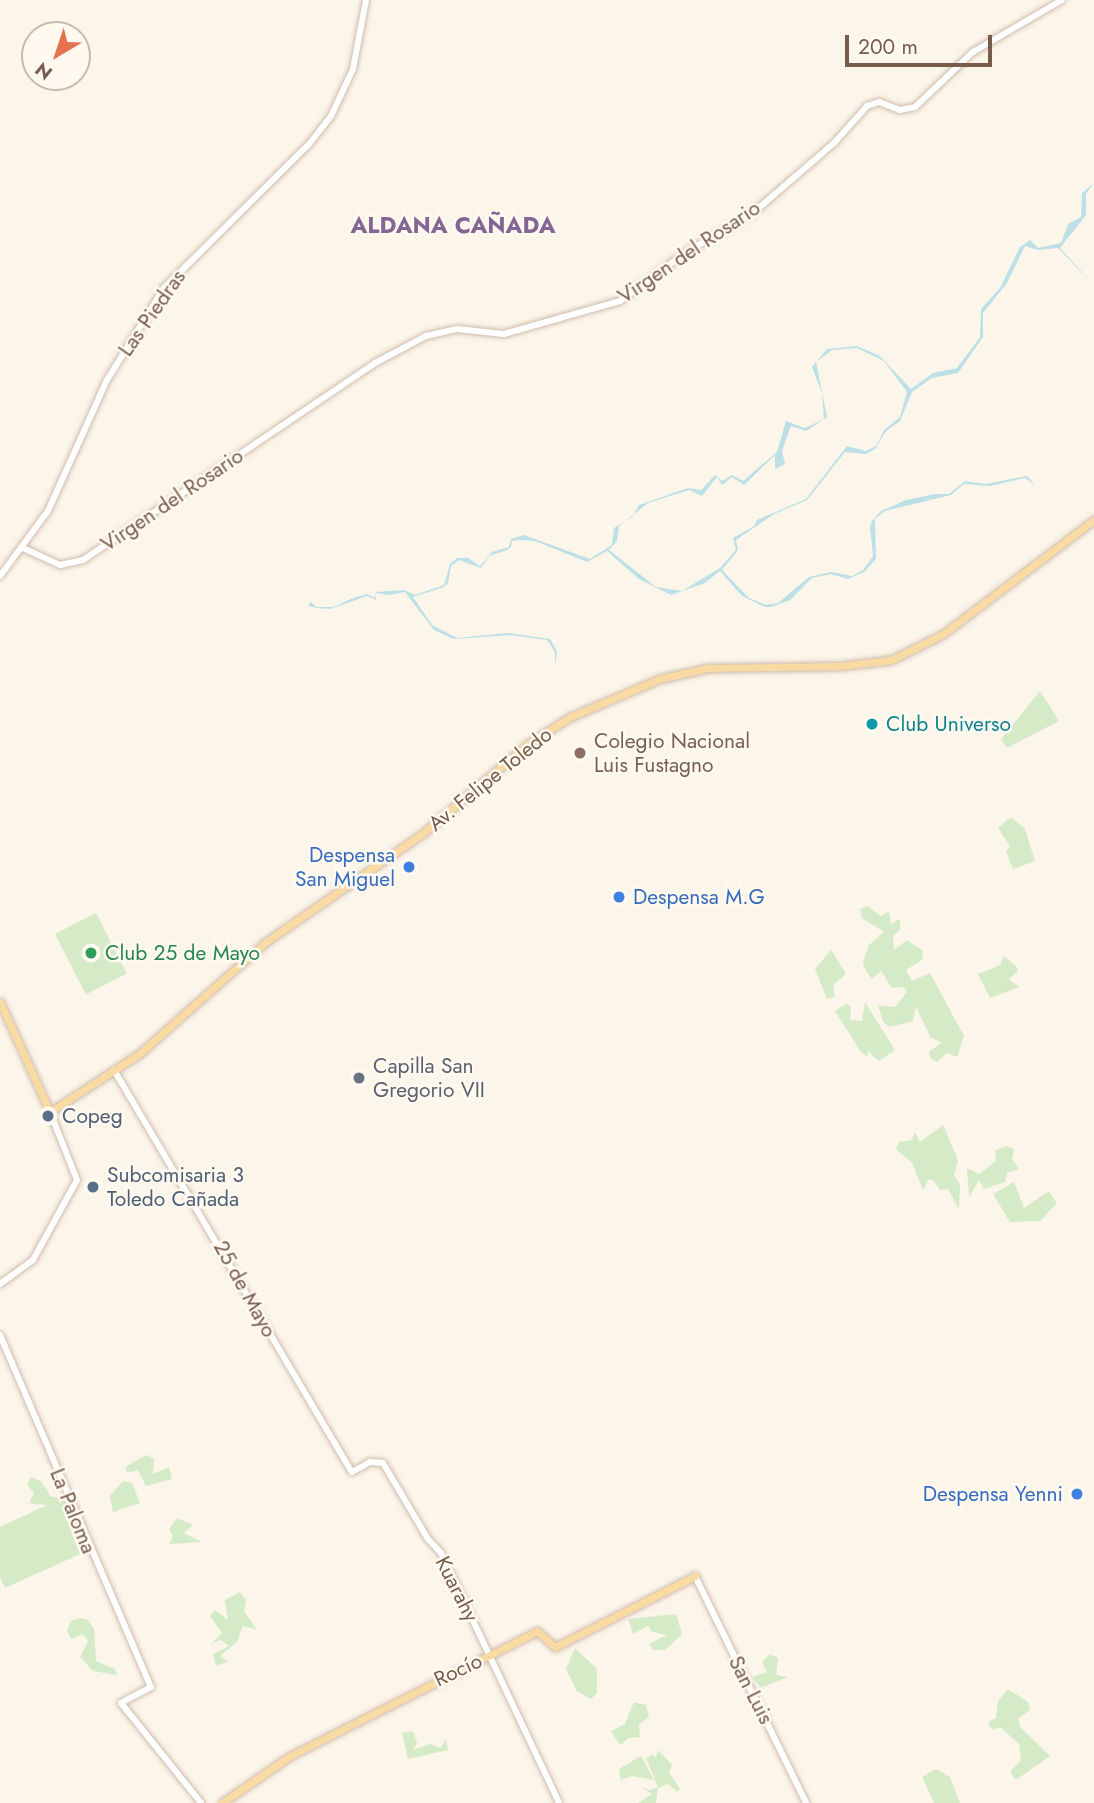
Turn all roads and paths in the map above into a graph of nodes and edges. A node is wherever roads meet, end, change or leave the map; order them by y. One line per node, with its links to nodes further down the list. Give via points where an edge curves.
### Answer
1 (366, 0): 4 (street, Las Piedras, via 353,69 331,116 275,179 180,269 146,313 107,380 64,481)
2 (1062, 0): 4 (street, Virgen del Rosario, via 973,52 915,107 900,110 879,102 867,106 834,143 753,213 685,253 620,300 504,334 457,329 426,336 374,363 83,560 60,565)
3 (1094, 520): 7 (main road, Av. Felipe Toledo, via 943,634 891,660 839,666 708,667 659,679 570,717 530,743 422,834 275,934)
4 (23, 548): 5 (street, Las Piedras)
5 (0, 576)
6 (0, 1002): 8 (main road)
7 (114, 1070): 8 (main road, Av. Felipe Toledo); 11 (street, 25 de Mayo, via 352,1472)
8 (50, 1112): 9 (street, via 77,1180 33,1260)
9 (0, 1284)
10 (0, 1335): 14 (street, La Paloma, via 151,1687 121,1703)
11 (377, 1460): 13 (street, Kuarahy, via 441,1553)
12 (695, 1576): 13 (main road, Rocío, via 555,1647 537,1631); 17 (street, San Luis)
13 (490, 1655): 15 (main road, Rocío, via 290,1756); 16 (street, Kuarahy)
14 (201, 1803)
15 (222, 1803)
16 (559, 1803)
17 (806, 1803)

